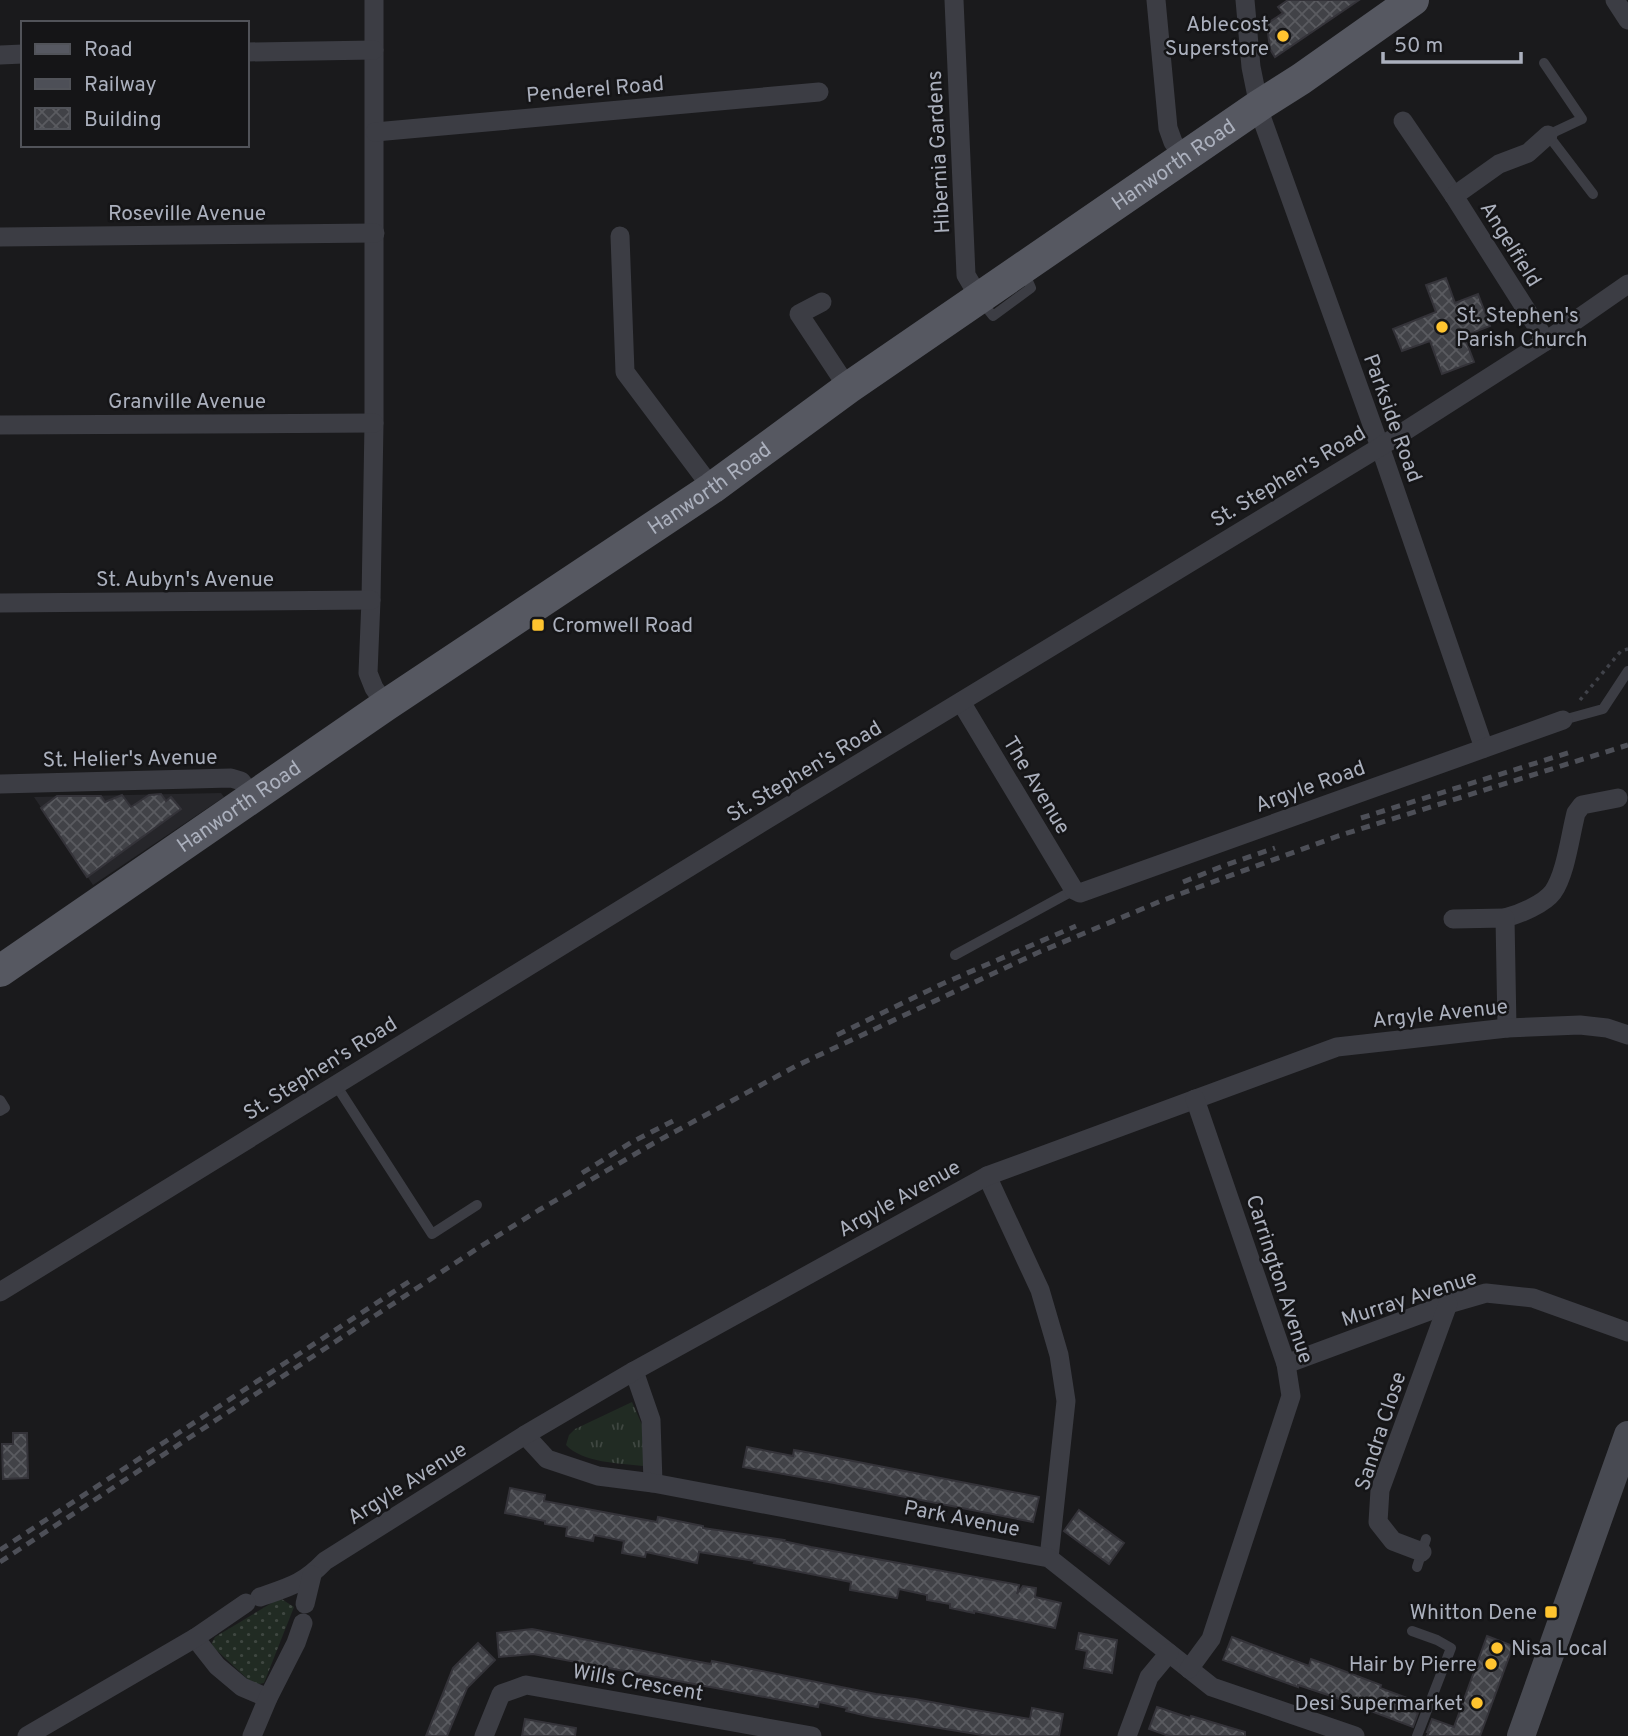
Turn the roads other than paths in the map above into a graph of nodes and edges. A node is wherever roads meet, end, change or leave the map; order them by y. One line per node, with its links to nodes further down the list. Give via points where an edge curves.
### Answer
1 (374, 0): 8 (street)
2 (954, 0): 25 (street, Hibernia Gardens, via 966,275)
3 (1156, 0): 18 (street, via 1168,128)
4 (1244, 0): 14 (street, Parkside Road)
5 (1413, 0): 14 (main road, Hanworth Road)
6 (1615, 0): 7 (street)
7 (1628, 20)
8 (374, 50): 9 (street); 16 (street)
9 (248, 52)
10 (21, 54): 11 (street)
11 (0, 55)
12 (1544, 63): 17 (lane, via 1582,119)
13 (819, 92): 16 (street, Penderel Road)
14 (1259, 105): 18 (main road, Hanworth Road); 31 (street, Parkside Road)
15 (1403, 121): 20 (street)
16 (375, 132): 21 (street)
17 (1548, 135): 19 (lane); 20 (street, Angelfield, via 1528,153 1499,164)
18 (1185, 158): 25 (main road, Hanworth Road)
19 (1593, 194)
20 (1454, 196): 27 (street, Angelfield)
21 (374, 233): 23 (street, Roseville Avenue); 29 (street)
22 (620, 236): 32 (street, via 625,372)
23 (0, 237)
24 (1628, 284): 27 (street, St. Stephen's Road)
25 (980, 299): 28 (main road, Hanworth Road)
26 (822, 302): 28 (street, via 799,314)
27 (1546, 341): 31 (street, St. Stephen's Road)
28 (848, 388): 32 (main road, Hanworth Road)
29 (374, 423): 30 (street, Granville Avenue); 33 (street)
30 (0, 425)
31 (1380, 447): 36 (street, St. Stephen's Road); 39 (street, Parkside Road)
32 (712, 488): 37 (main road, Hanworth Road)
33 (371, 600): 34 (street, St. Aubyn's Avenue); 37 (street, via 368,673)
34 (0, 603)
35 (1628, 671): 38 (lane, via 1603,709)
36 (961, 702): 43 (street, The Avenue); 50 (street, St. Stephen's Road)
37 (386, 705): 42 (main road, Hanworth Road)
38 (1563, 720): 39 (street, Argyle Road)
39 (1484, 748): 43 (street, Argyle Road, via 1080,893)
40 (0, 784): 42 (street, St. Helier's Avenue, via 231,778 241,781)
41 (1623, 796): 44 (street, via 1582,806 1551,895 1521,914)
42 (254, 797): 47 (main road, Hanworth Road)
43 (1074, 890): 46 (lane)
44 (1505, 918): 45 (street); 48 (street)
45 (1452, 919)
46 (955, 955)
47 (0, 971)
48 (1507, 1028): 49 (street, Argyle Avenue, via 1580,1025); 51 (street, Argyle Avenue, via 1337,1046)
49 (1628, 1035)
50 (336, 1085): 55 (lane, via 432,1234); 56 (street, St. Stephen's Road)
51 (1195, 1099): 54 (street, Argyle Avenue); 59 (street, Carrington Avenue)
52 (0, 1100): 53 (lane, via 5,1108)
53 (0, 1111)
54 (987, 1176): 60 (street, Argyle Avenue); 65 (street, via 1040,1290 1059,1355 1066,1401)
55 (477, 1205)
56 (0, 1293)
57 (1448, 1304): 58 (street, Murray Avenue, via 1486,1293 1533,1298); 59 (street, Murray Avenue); 64 (street, Sandra Close, via 1380,1490 1378,1522 1393,1541)
58 (1628, 1332)
59 (1286, 1364): 70 (street, Carrington Avenue, via 1291,1396 1211,1639)
60 (634, 1371): 62 (street, Argyle Avenue); 63 (street, via 651,1420)
61 (1628, 1435): 79 (main road)
62 (525, 1436): 63 (street, Park Avenue, via 547,1460 598,1476); 66 (street, Argyle Avenue, via 325,1561)
63 (653, 1483): 65 (street, Park Avenue)
64 (1422, 1553)
65 (1049, 1558): 69 (street, Park Avenue)
66 (312, 1575): 68 (street, Argyle Avenue, via 253,1600); 71 (street, via 296,1643)
67 (1412, 1631): 78 (lane, via 1451,1648)
68 (195, 1638): 71 (street, via 216,1666 242,1687); 72 (street, Argyle Avenue)
69 (1169, 1653): 70 (street, Park Avenue); 76 (street, via 1149,1676)
70 (1189, 1668): 77 (street, Park Avenue, via 1212,1687)
71 (268, 1698): 73 (street)
72 (27, 1736)
73 (252, 1736)
74 (484, 1736): 75 (street, Wills Crescent, via 501,1694 526,1685)
75 (812, 1736)
76 (1128, 1736)
77 (1355, 1736)
78 (1418, 1736)
79 (1521, 1736)

